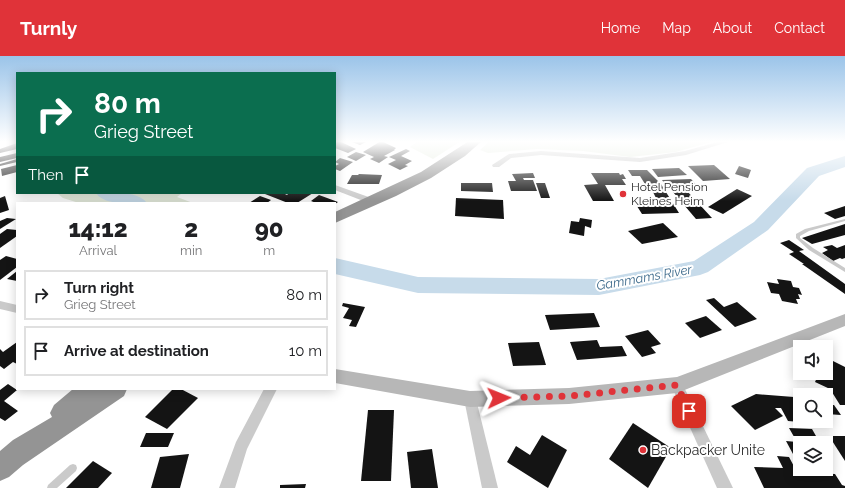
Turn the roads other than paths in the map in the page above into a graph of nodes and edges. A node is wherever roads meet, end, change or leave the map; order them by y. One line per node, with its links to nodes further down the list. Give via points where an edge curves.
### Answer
1 (449, 161): 5 (highway)
2 (501, 161): 3 (street)
3 (496, 164)
4 (336, 187): 5 (street)
5 (374, 202): 6 (highway)
6 (336, 218)
7 (845, 220): 9 (lane, via 807,230 798,235 798,238 811,249)
8 (845, 265): 9 (lane)
9 (839, 266): 10 (lane)
10 (845, 270)
11 (0, 305): 12 (street)
12 (16, 309)
13 (845, 320): 15 (street)
14 (336, 376): 19 (street)
15 (677, 385): 19 (street, via 569,396); 25 (street)
16 (88, 390): 20 (highway)
17 (115, 390): 20 (highway)
18 (270, 390): 23 (street, via 241,447)
19 (470, 399): 24 (street)
20 (7, 462)
21 (73, 468): 22 (lane)
22 (52, 488)
23 (227, 488)
24 (490, 488)
25 (725, 488)

